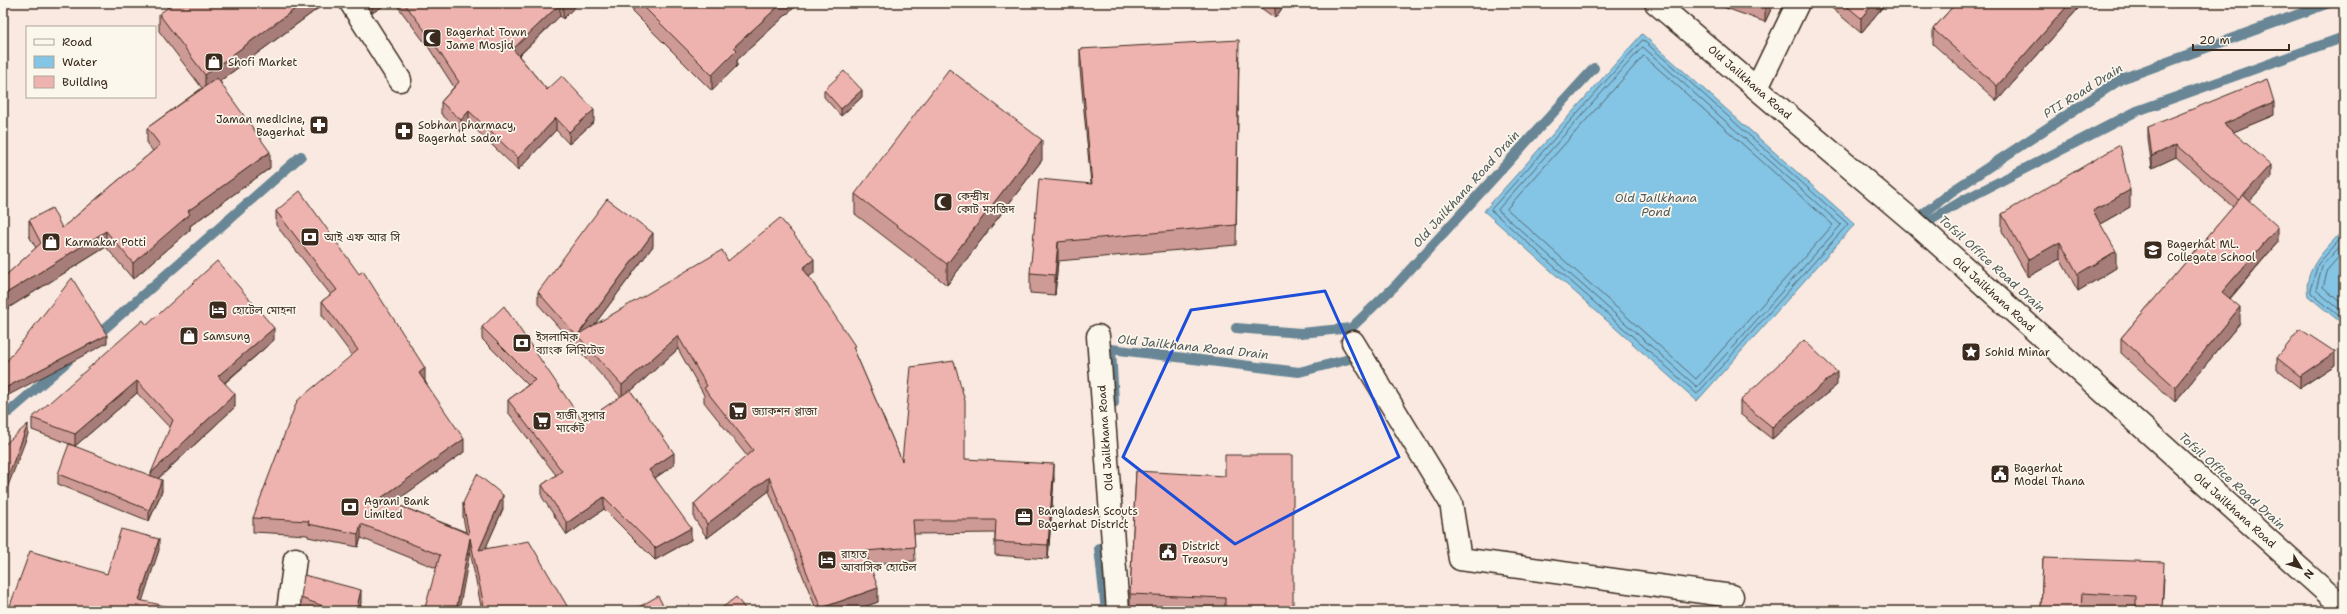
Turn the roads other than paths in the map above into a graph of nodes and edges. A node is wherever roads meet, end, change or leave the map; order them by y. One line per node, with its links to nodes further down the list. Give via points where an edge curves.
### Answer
1 (351, 3): 4 (street)
2 (1656, 3): 5 (street, Old Jailkhana Road)
3 (1798, 3): 5 (street)
4 (400, 80)
5 (1757, 88): 10 (street, Old Jailkhana Road, via 2049,342)
6 (1098, 336): 12 (street, Old Jailkhana Road)
7 (1353, 342): 9 (street, via 1451,503 1460,559)
8 (295, 559): 11 (street)
9 (1732, 596)
10 (2344, 608)
11 (288, 611)
12 (1118, 611)

